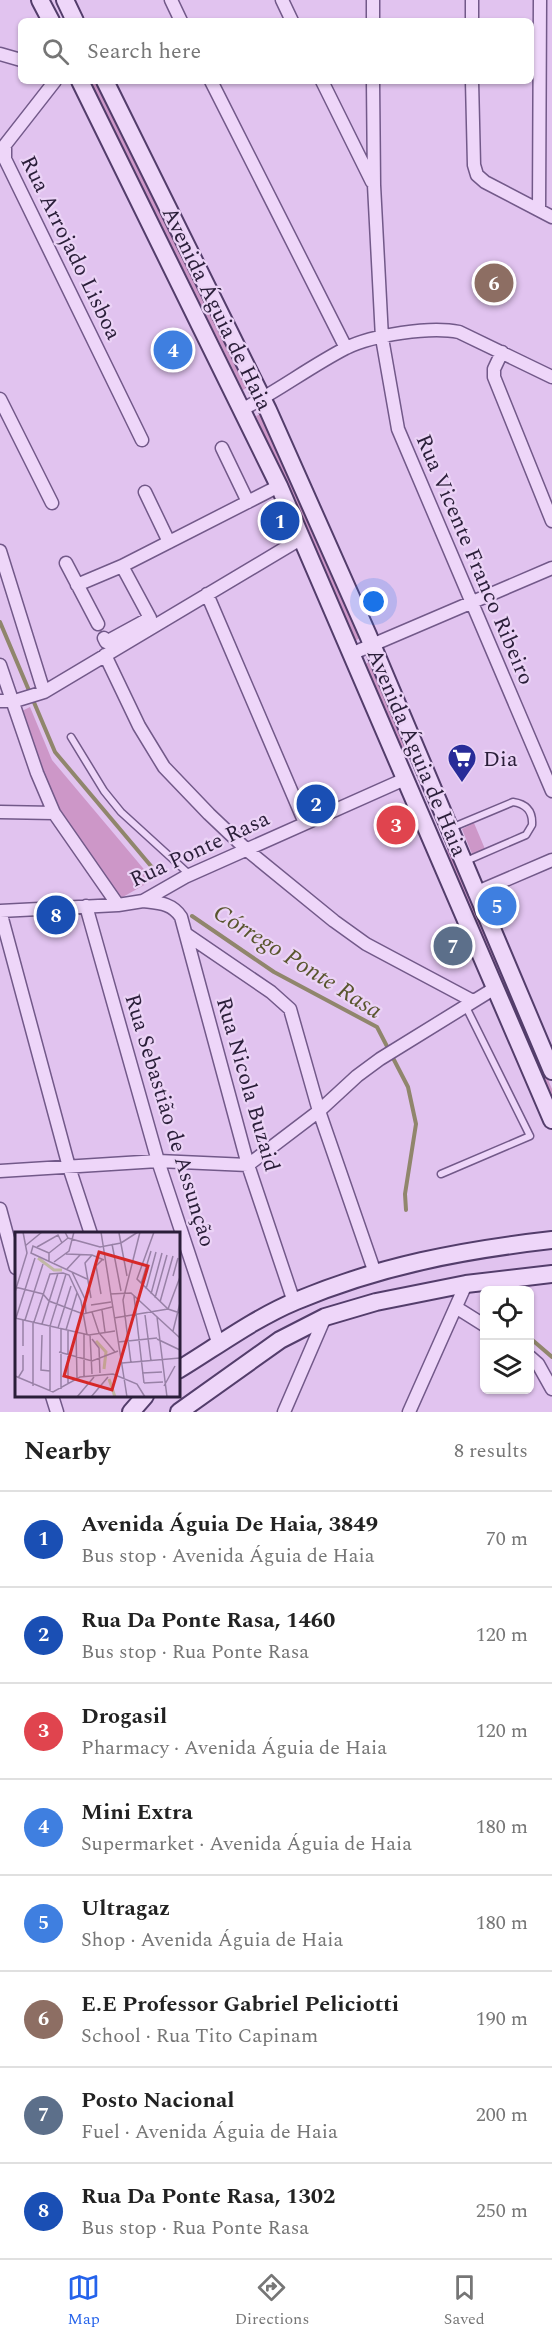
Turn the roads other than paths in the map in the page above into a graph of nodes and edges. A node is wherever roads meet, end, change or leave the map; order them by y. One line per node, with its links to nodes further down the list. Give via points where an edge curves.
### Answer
1 (40, 0): 8 (main road)
2 (65, 0): 9 (main road)
3 (171, 0): 10 (street)
4 (282, 0): 11 (street)
5 (373, 0): 12 (street)
6 (472, 0): 13 (street)
7 (540, 0): 24 (street)
8 (49, 18)
9 (74, 18)
10 (180, 18)
11 (291, 18)
12 (373, 18)
13 (472, 18)
14 (0, 54): 15 (street)
15 (18, 59)
16 (53, 84): 33 (street, Rua Arrojado Lisboa, via 5,145 5,159)
17 (81, 84): 32 (main road, Avenida Águia de Haia)
18 (106, 84): 31 (main road, Avenida Águia de Haia)
19 (214, 84): 27 (street)
20 (324, 84): 23 (street)
21 (373, 84): 23 (street, Rua Vicente Franco Ribeiro)
22 (472, 84): 24 (street, via 477,174)
23 (374, 185): 26 (street, Rua Vicente Franco Ribeiro)
24 (539, 210): 25 (street)
25 (552, 217)
26 (382, 338): 27 (street); 28 (street, via 443,329 459,332); 48 (street, Rua Vicente Franco Ribeiro, via 398,429)
27 (346, 348): 31 (street)
28 (502, 352): 29 (street); 39 (street, via 494,377)
29 (552, 377)
30 (0, 399): 37 (street)
31 (263, 399): 32 (street); 51 (main road, Avenida Águia de Haia)
32 (243, 409): 35 (main road, Avenida Águia de Haia)
33 (142, 440)
34 (222, 448): 38 (street)
35 (279, 486): 38 (street); 40 (main road, Avenida Águia de Haia)
36 (145, 492): 41 (street)
37 (52, 502)
38 (248, 502): 41 (street)
39 (552, 522)
40 (302, 538): 47 (street); 52 (main road, Avenida Águia de Haia)
41 (169, 542): 44 (street)
42 (0, 550): 55 (street)
43 (66, 562): 46 (street)
44 (122, 566): 46 (street); 50 (street, via 150,618 106,642)
45 (552, 568): 48 (street)
46 (77, 585): 49 (street)
47 (207, 594): 53 (street); 63 (street)
48 (472, 603): 51 (street); 60 (street, Rua Vicente Franco Ribeiro)
49 (98, 624)
50 (104, 638)
51 (372, 645): 52 (street); 59 (main road, Avenida Águia de Haia)
52 (351, 654): 59 (main road, Avenida Águia de Haia)
53 (105, 655): 55 (street); 65 (street, via 139,726 164,767)
54 (0, 665): 56 (street)
55 (43, 692): 56 (street)
56 (16, 700): 57 (street); 62 (street, via 37,773)
57 (0, 701)
58 (71, 736): 68 (lane, via 121,812)
59 (415, 775): 63 (street, Rua Ponte Rasa); 64 (main road, Avenida Águia de Haia); 75 (main road, Avenida Águia de Haia)
60 (552, 791)
61 (0, 812): 62 (street)
62 (54, 813): 71 (street)
63 (305, 823): 65 (street, Rua Ponte Rasa)
64 (452, 836): 67 (main road, Avenida Águia de Haia); 67 (lane, via 513,802 530,810 532,825 526,835)
65 (246, 850): 68 (street, Rua Ponte Rasa); 76 (street, via 366,944)
66 (552, 860): 69 (street)
67 (463, 862): 69 (main road, Avenida Águia de Haia)
68 (187, 876): 70 (street, Rua Ponte Rasa)
69 (475, 892): 77 (main road, Avenida Águia de Haia)
70 (143, 902): 71 (street, Rua Ponte Rasa); 74 (street, Rua Nicola Buzaid, via 168,904 176,909)
71 (118, 905): 72 (street, Rua Ponte Rasa)
72 (86, 906): 73 (street, Rua Ponte Rasa); 80 (street, Rua Sebastião de Assunção)
73 (0, 911): 82 (street)
74 (186, 934): 78 (street, via 290,1009); 81 (street, Rua Nicola Buzaid)
75 (495, 988): 76 (street); 79 (main road, Avenida Águia de Haia)
76 (469, 1003): 78 (street, via 380,1059); 84 (lane, via 530,1136)
77 (552, 1071)
78 (319, 1111): 81 (street); 89 (street)
79 (552, 1120)
80 (158, 1161): 81 (street); 82 (street); 98 (street, Rua Sebastião de Assunção)
81 (248, 1165): 92 (street, Rua Nicola Buzaid)
82 (69, 1167): 83 (street); 86 (street)
83 (0, 1171)
84 (441, 1174)
85 (0, 1209): 88 (street)
86 (91, 1232)
87 (552, 1240): 89 (main road, via 458,1252)
88 (15, 1264)
89 (375, 1273): 92 (main road)
90 (552, 1274): 91 (main road)
91 (466, 1284): 93 (street); 94 (main road, via 376,1302)
92 (293, 1302): 96 (main road, via 290,1316); 97 (main road)
93 (457, 1308): 95 (street); 109 (street)
94 (326, 1317): 96 (main road); 108 (street)
95 (480, 1322)
96 (306, 1326): 99 (main road)
97 (246, 1328): 98 (main road); 99 (main road, via 261,1331 265,1340)
98 (219, 1345): 101 (main road)
99 (263, 1351): 107 (main road)
100 (534, 1360): 102 (street)
101 (180, 1369)
102 (552, 1389)
103 (53, 1397): 105 (street)
104 (143, 1397): 106 (main road)
105 (57, 1412)
106 (131, 1412)
107 (179, 1412)
108 (284, 1412)
109 (408, 1412)

